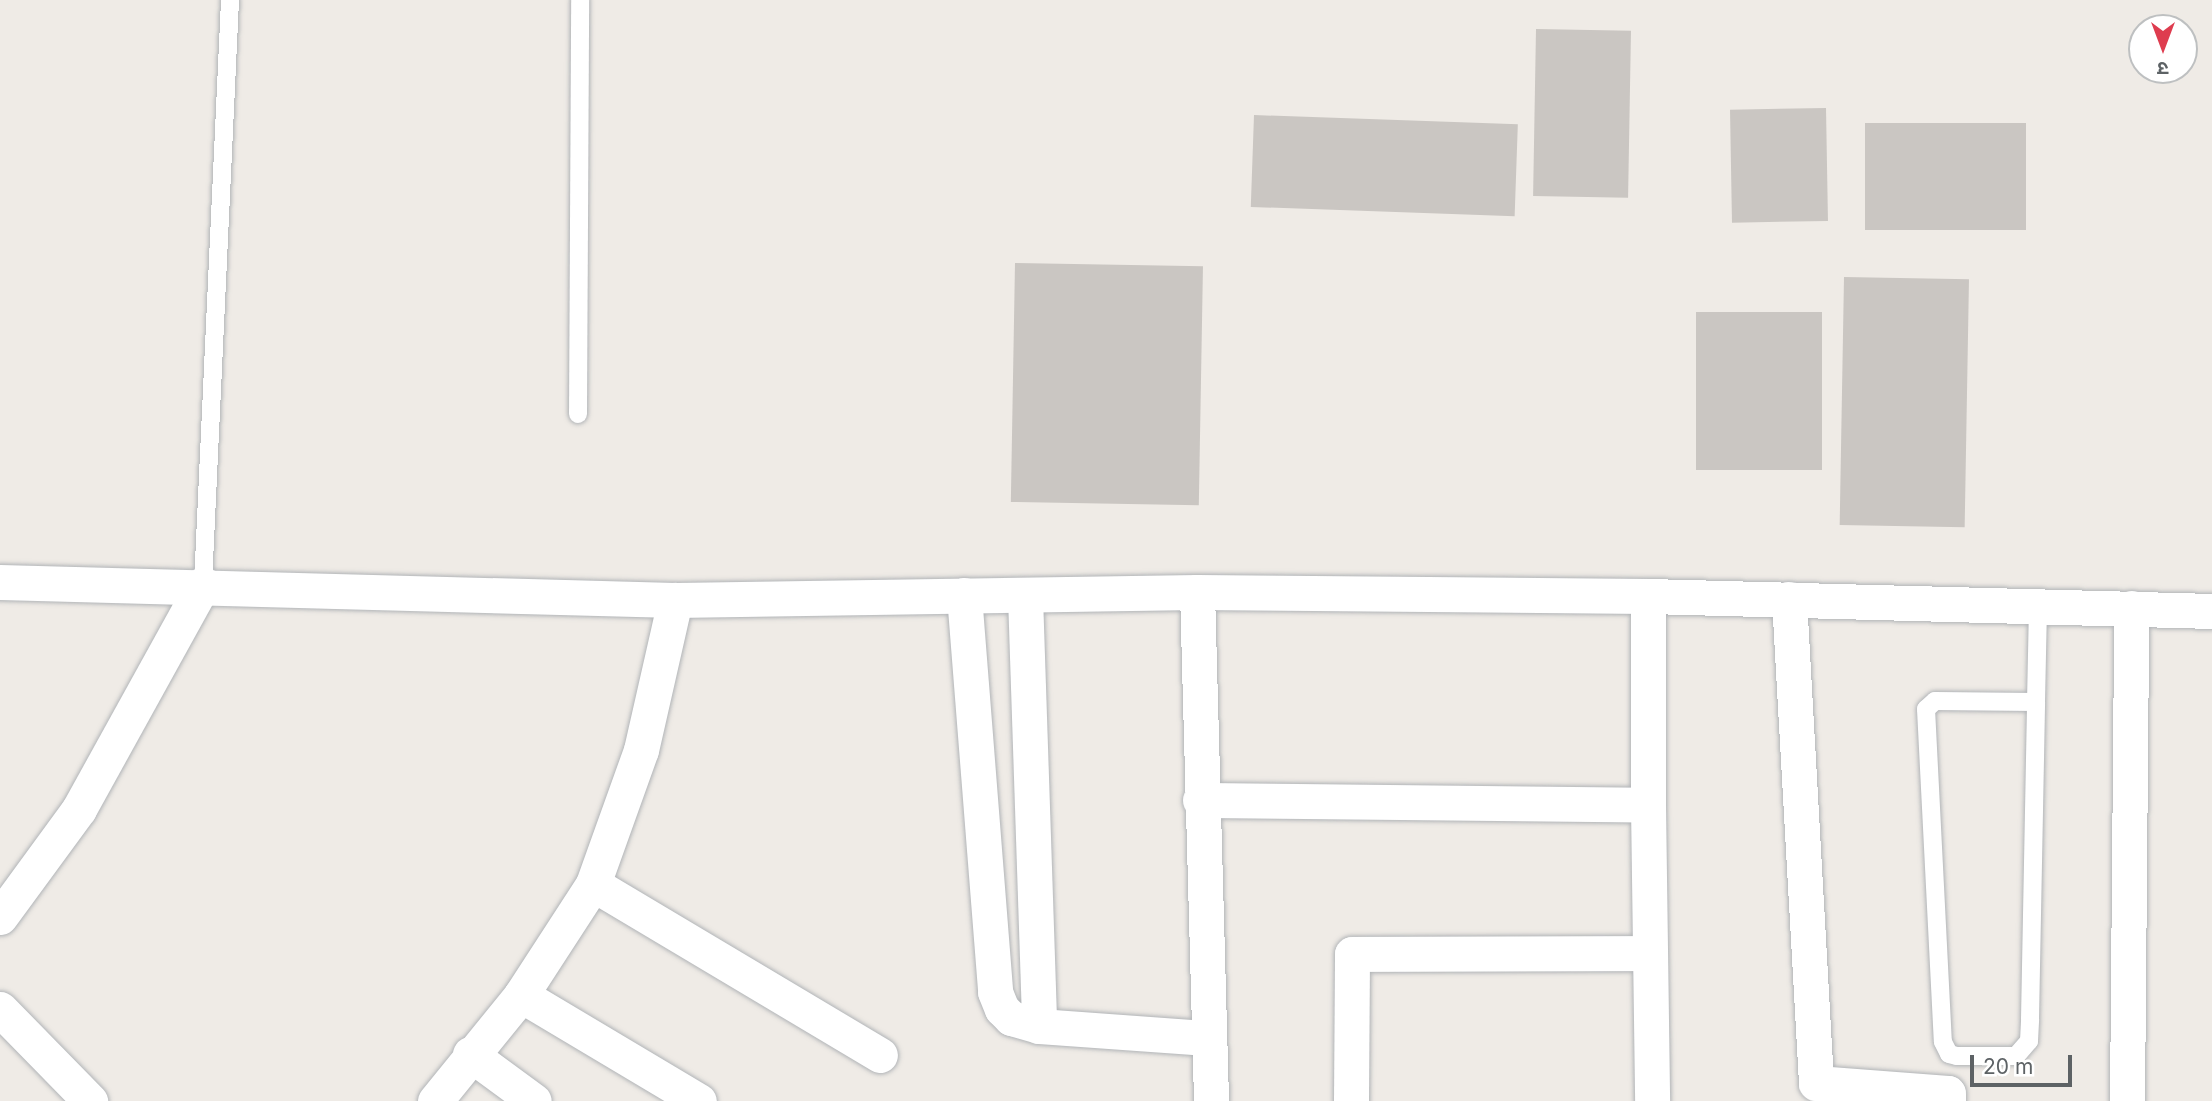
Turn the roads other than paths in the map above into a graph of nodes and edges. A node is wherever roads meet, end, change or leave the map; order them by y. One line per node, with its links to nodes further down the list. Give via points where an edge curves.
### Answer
1 (230, 0): 5 (lane)
2 (580, 0): 3 (lane)
3 (578, 414)
4 (0, 582): 5 (street)
5 (204, 584): 11 (street); 19 (street, via 79,809)
6 (1197, 592): 8 (street); 9 (street); 16 (street)
7 (964, 595): 8 (street); 11 (street); 22 (street, via 995,992 1011,1018)
8 (1025, 596): 22 (street)
9 (1648, 596): 10 (street); 17 (street)
10 (1789, 599): 12 (street); 27 (street)
11 (675, 600): 18 (street, via 641,750)
12 (2038, 606): 13 (street); 15 (lane)
13 (2131, 608): 14 (street); 36 (street)
14 (2212, 611)
15 (2036, 702): 15 (lane, via 2029,1041 2016,1056 1957,1056 1949,1054 1943,1042 1926,709 1936,701)
16 (1200, 800): 17 (street); 24 (street)
17 (1648, 805): 20 (street)
18 (593, 884): 21 (street); 26 (street)
19 (0, 917)
20 (1650, 953): 34 (street, via 1352,954); 35 (street)
21 (521, 995): 25 (street); 32 (street)
22 (1039, 1026): 24 (street)
23 (7, 1028): 29 (street)
24 (1209, 1038): 33 (street)
25 (470, 1054): 30 (street); 31 (street)
26 (880, 1055)
27 (1816, 1092): 28 (street)
28 (1956, 1098)
29 (90, 1101)
30 (435, 1101)
31 (534, 1101)
32 (699, 1101)
33 (1211, 1101)
34 (1351, 1101)
35 (1652, 1101)
36 (2127, 1101)

